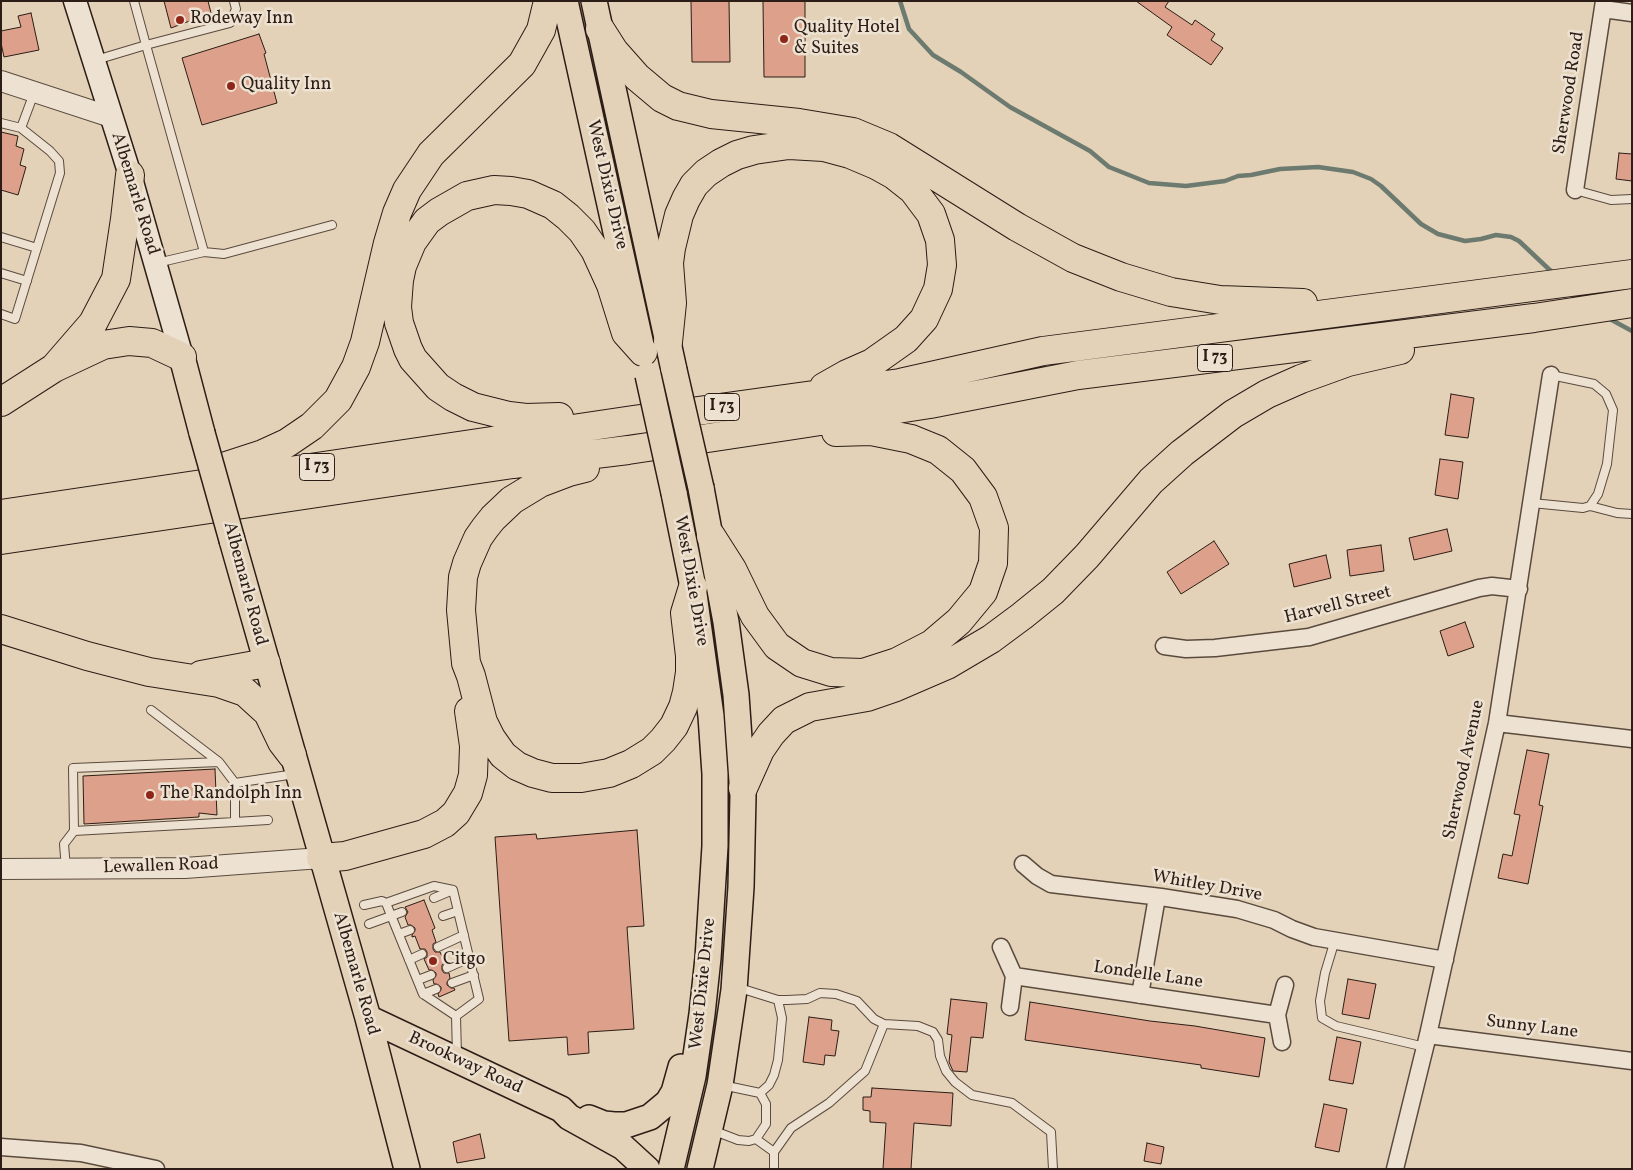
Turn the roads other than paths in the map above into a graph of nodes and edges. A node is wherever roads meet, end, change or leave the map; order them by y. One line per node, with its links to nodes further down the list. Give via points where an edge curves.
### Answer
1 (75, 1): 11 (main road, Albemarle Road)
2 (134, 1): 10 (lane)
3 (234, 1): 10 (lane, via 236,9 230,23)
4 (548, 1): 42 (highway, via 541,30 522,64 431,154 408,190 388,243 363,348 350,380 330,409 300,435 263,454 222,468 153,480)
5 (566, 1): 34 (main road, West Dixie Drive)
6 (594, 1): 9 (main road, West Dixie Drive)
7 (1604, 5): 8 (street); 18 (street, Sherwood Road)
8 (1632, 13)
9 (600, 29): 28 (highway, via 637,77 662,98 678,106 711,114 853,132 889,147 1073,258 1121,277 1171,292 1267,303); 32 (main road, West Dixie Drive)
10 (146, 45): 11 (lane); 23 (lane)
11 (94, 61): 14 (main road, Albemarle Road)
12 (1, 81): 13 (street)
13 (35, 92): 14 (street); 16 (lane)
14 (111, 116): 17 (main road, Albemarle Road)
15 (1, 123): 16 (lane)
16 (20, 128): 22 (lane, via 59,161 60,173)
17 (130, 175): 24 (main road, Albemarle Road); 35 (highway, via 116,279 93,324)
18 (1575, 190): 19 (lane, via 1611,200)
19 (1632, 199)
20 (332, 225): 23 (lane, via 224,254)
21 (1, 237): 22 (lane)
22 (37, 248): 27 (lane)
23 (204, 252): 24 (lane)
24 (155, 264): 33 (main road, Albemarle Road)
25 (1, 273): 27 (lane)
26 (1632, 274): 28 (highway, I 73)
27 (27, 281): 30 (lane, via 15,319)
28 (1462, 296): 37 (highway, I 73, via 1043,351 900,384)
29 (1632, 303): 31 (highway, I 73)
30 (1, 314)
31 (1534, 318): 40 (highway, I 73, via 1078,375 930,404); 62 (highway, via 1348,362 1267,394 1182,453 1151,482 1053,591 1022,616 947,665 867,697 810,707 784,720 760,750)
32 (668, 342): 37 (highway, via 672,240 678,215 694,185 721,163 754,150 789,145 824,147 850,154 894,175 913,190 930,214 940,240 942,264 938,289 924,319 906,339 872,363); 47 (main road, West Dixie Drive, bridge)
33 (182, 357): 35 (highway, via 152,343 129,341 102,345); 53 (main road, Albemarle Road, bridge)
34 (646, 363): 39 (highway, via 626,333 614,293 595,250 568,217 541,199 494,190 467,196 427,221 407,253 397,292 399,323 413,359 438,387 473,407 509,416 556,417 608,411); 49 (main road, West Dixie Drive, bridge)
35 (54, 368): 38 (highway)
36 (1551, 375): 43 (street, Sherwood Avenue); 44 (lane, via 1594,384 1606,394 1613,410 1607,464 1598,494)
37 (811, 394): 39 (highway, I 73)
38 (1, 402)
39 (633, 420): 42 (highway, I 73)
40 (801, 424): 41 (highway, I 73); 47 (highway, via 831,432 871,431 911,439 938,450 963,470 983,497 994,528 993,563 983,592 959,621 932,644 914,654 863,673 830,672 802,663 777,646 754,616 732,569)
41 (628, 450): 48 (highway, I 73); 54 (highway, via 595,466 562,474 526,490 502,508 485,528 472,550 463,577 461,624)
42 (129, 495): 45 (highway, I 73)
43 (1532, 503): 44 (lane); 50 (street, Sherwood Avenue)
44 (1590, 506): 46 (lane)
45 (1, 514)
46 (1632, 514)
47 (711, 536): 62 (main road, West Dixie Drive, via 736,695)
48 (1, 540)
49 (693, 587): 54 (highway, via 685,613 690,672 681,712 669,734 652,751 609,773 581,778 552,778 525,771 510,762 496,747 487,730); 103 (main road, West Dixie Drive, via 711,716 715,774 713,882)
50 (1519, 589): 52 (street, Harvell Street, via 1478,588 1309,637 1215,648); 57 (street, Sherwood Avenue)
51 (1, 629): 55 (highway, via 140,670)
52 (1164, 646)
53 (266, 663): 55 (highway); 60 (main road, Albemarle Road)
54 (466, 664): 66 (highway, via 464,676 474,766 461,807 445,823 424,834 345,856)
55 (187, 678): 60 (highway, via 245,692 268,713)
56 (151, 710): 59 (lane)
57 (1497, 723): 58 (street); 89 (street, Sherwood Avenue)
58 (1632, 739)
59 (219, 762): 61 (lane); 65 (lane, via 73,768)
60 (295, 765): 61 (lane); 66 (main road, Albemarle Road)
61 (235, 783): 64 (lane)
62 (743, 788): 98 (main road, West Dixie Drive)
63 (268, 820): 64 (lane)
64 (234, 822): 65 (lane)
65 (74, 831): 68 (lane, via 64,844)
66 (321, 858): 68 (street, Lewallen Road, via 185,868); 106 (main road, Albemarle Road)
67 (1023, 864): 71 (street, Whitley Drive, via 1051,884)
68 (66, 868): 69 (street, Lewallen Road)
69 (1, 869)
70 (453, 890): 72 (lane); 73 (lane, via 434,886); 75 (lane)
71 (1157, 897): 83 (street, Whitley Drive, via 1237,909 1314,937); 100 (street)
72 (434, 898)
73 (386, 903): 74 (lane); 77 (lane)
74 (364, 905)
75 (458, 911): 78 (lane); 82 (lane)
76 (402, 912): 77 (lane)
77 (391, 916): 79 (lane); 81 (lane)
78 (443, 916)
79 (369, 924)
80 (410, 930): 81 (lane)
81 (399, 934): 88 (lane)
82 (464, 935): 84 (lane); 87 (lane)
83 (1336, 940): 89 (street, Whitley Drive); 108 (lane, via 1325,973 1320,1001 1322,1018 1336,1026)
84 (438, 947)
85 (1001, 947): 93 (street)
86 (422, 954): 88 (lane)
87 (469, 958): 90 (lane); 92 (lane)
88 (410, 960): 94 (lane)
89 (1445, 960): 108 (street, Sherwood Avenue)
90 (447, 968)
91 (431, 975): 94 (lane)
92 (474, 975): 95 (lane); 105 (lane, via 479,999)
93 (1014, 976): 100 (street, Londelle Lane); 102 (street)
94 (418, 980): 99 (lane)
95 (452, 983)
96 (1285, 985): 104 (street)
97 (436, 989): 99 (lane)
98 (734, 990): 101 (lane, via 746,990); 112 (main road, West Dixie Drive)
99 (423, 994): 105 (lane)
100 (1140, 995): 104 (street, Londelle Lane)
101 (778, 1000): 107 (lane, via 836,994 857,1001 874,1019); 113 (lane, via 782,1018 778,1060 769,1085)
102 (1010, 1007)
103 (702, 1014): 114 (main road, via 687,1042 674,1092 655,1114 638,1122 614,1126); 123 (main road, West Dixie Drive, via 693,1076)
104 (1277, 1015): 109 (street)
105 (456, 1016): 110 (lane)
106 (368, 1018): 110 (main road, Brookway Road); 121 (main road, Albemarle Road)
107 (884, 1024): 118 (lane, via 865,1071 792,1128); 125 (lane, via 918,1026 933,1032 946,1071 955,1082 972,1095 1012,1103 1051,1132)
108 (1427, 1041): 111 (street, Sunny Lane); 126 (street, Sherwood Avenue)
109 (1282, 1042)
110 (457, 1060): 114 (main road, Brookway Road)
111 (1632, 1061)
112 (720, 1085): 113 (lane); 115 (main road, West Dixie Drive)
113 (760, 1094): 116 (lane, via 766,1104 767,1118 763,1132)
114 (561, 1109): 122 (main road, via 569,1117 623,1146)
115 (710, 1130): 116 (lane, via 738,1140); 119 (main road, West Dixie Drive)
116 (756, 1139): 118 (lane)
117 (1, 1147): 120 (street, via 81,1152)
118 (774, 1152): 124 (lane)
119 (704, 1165)
120 (156, 1169)
121 (407, 1169)
122 (647, 1169)
123 (671, 1169)
124 (774, 1169)
125 (1053, 1169)
126 (1395, 1169)

